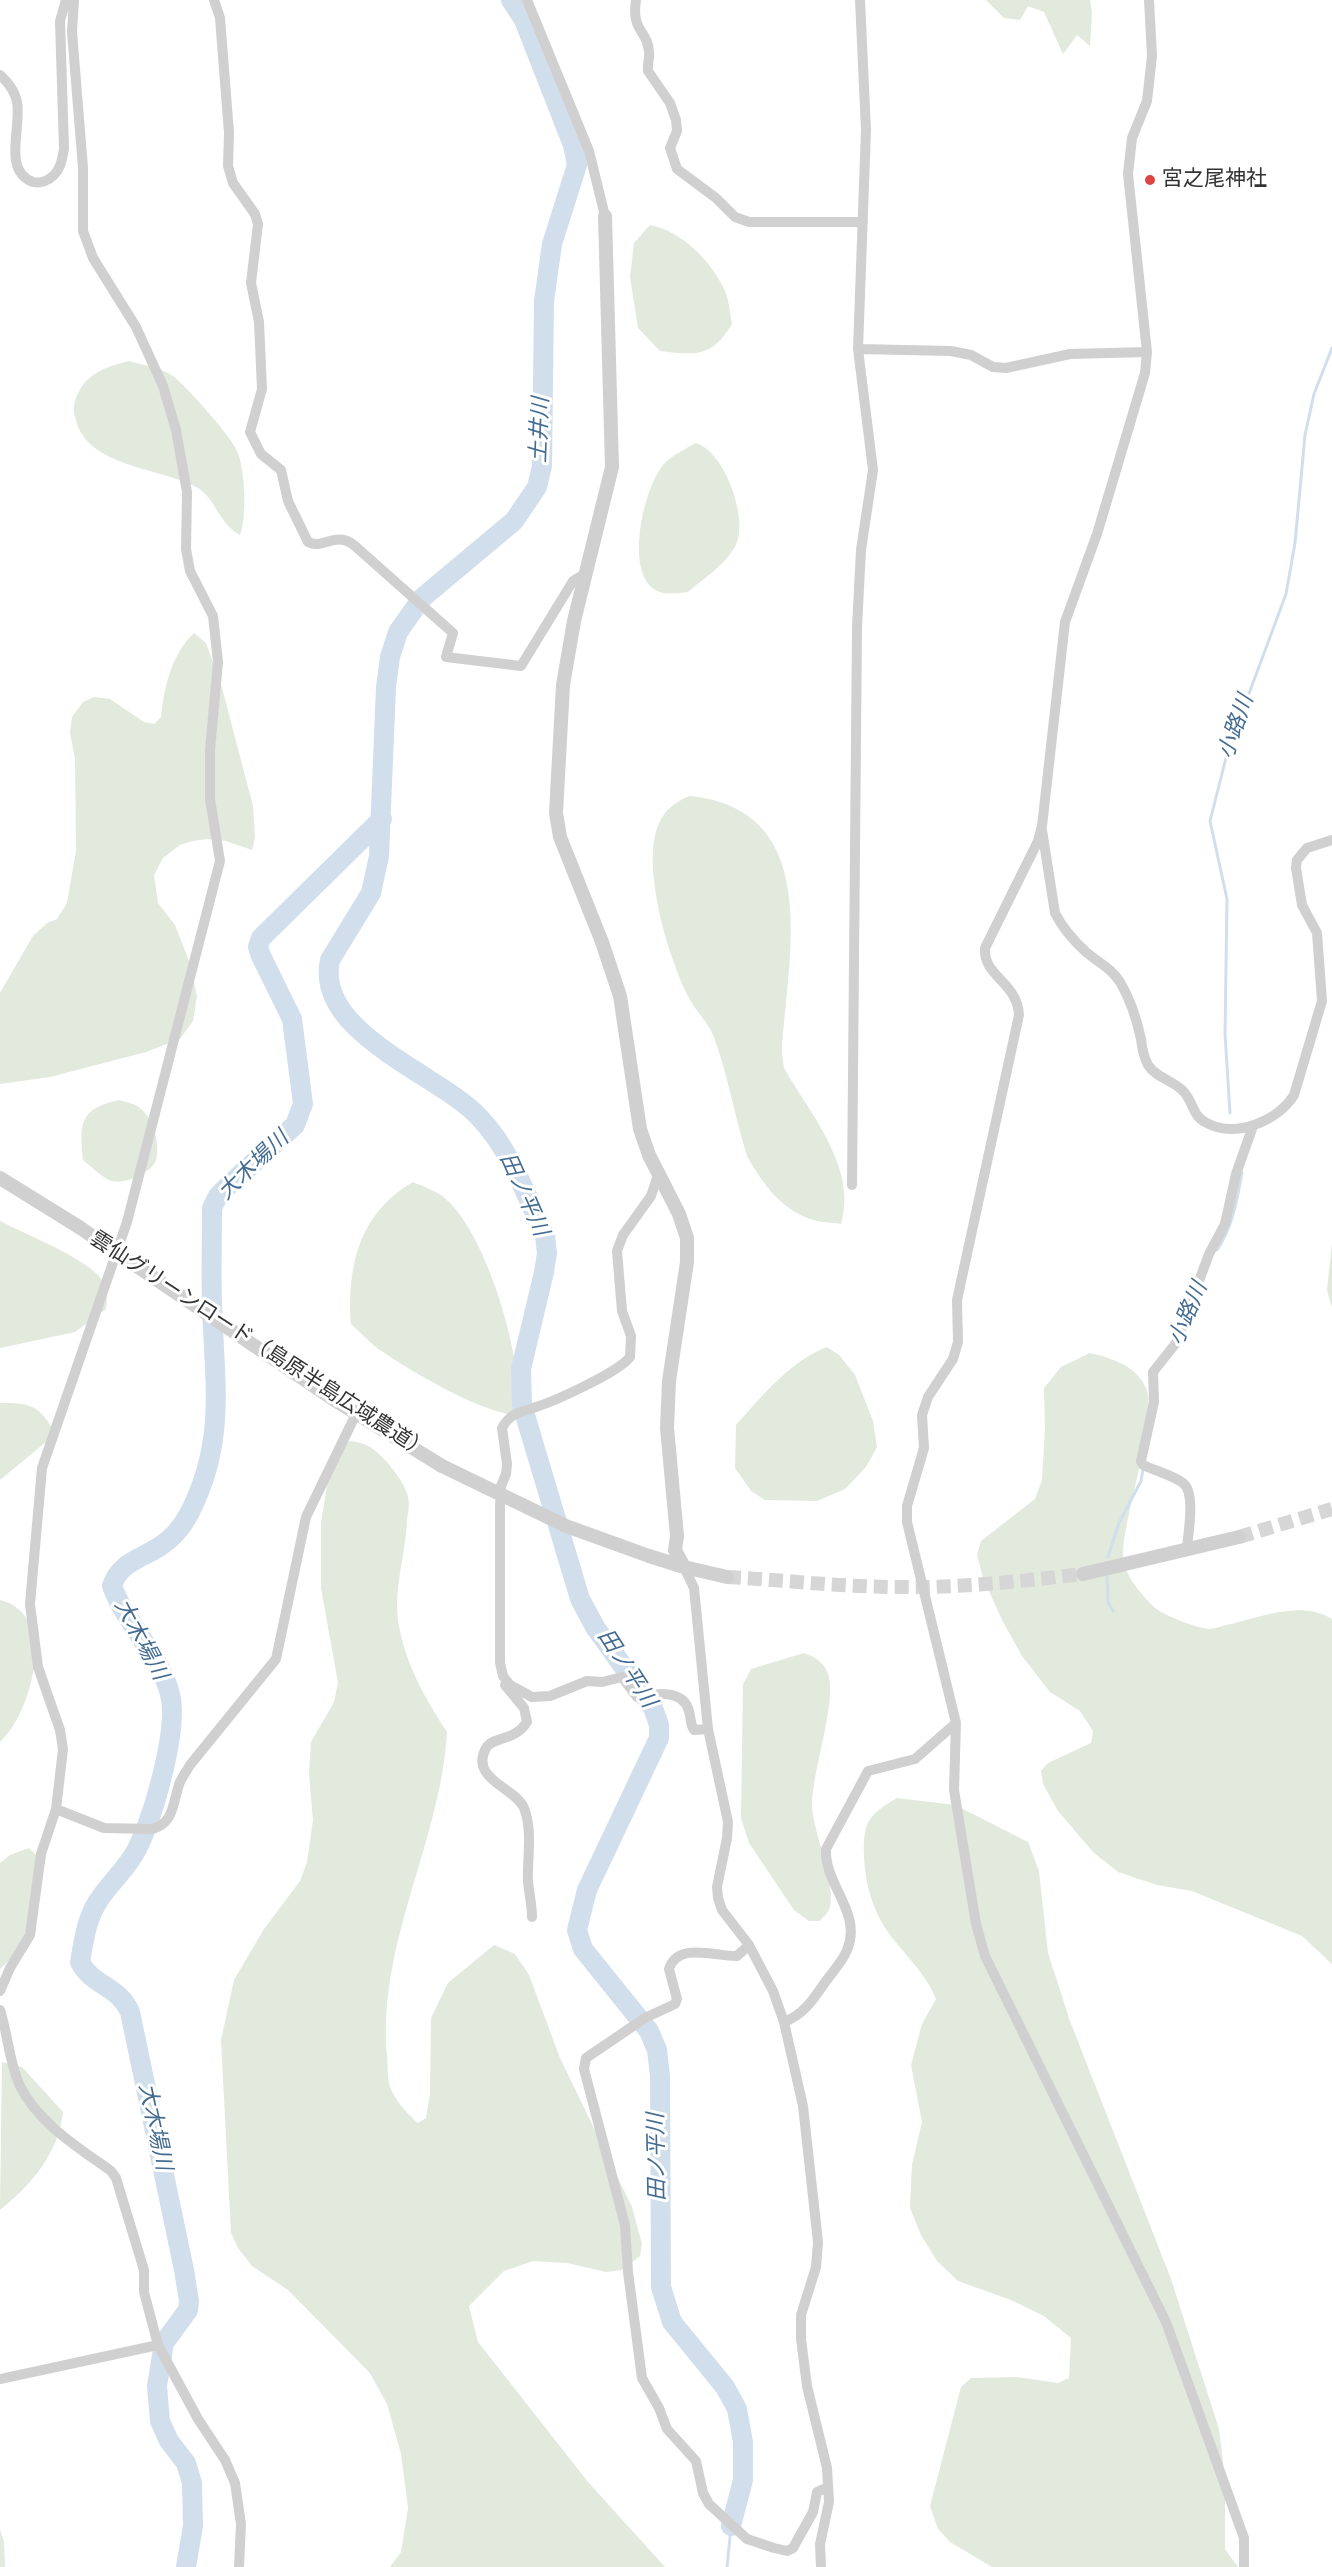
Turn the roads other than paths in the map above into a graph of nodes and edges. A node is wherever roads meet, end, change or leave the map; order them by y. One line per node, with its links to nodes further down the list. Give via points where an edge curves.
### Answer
1 (66, 0): 8 (street, via 60,21 64,149 59,169 45,181 37,183 20,174 16,164 18,105 15,92)
2 (74, 0): 29 (street, via 72,32 83,168 83,231 93,258 136,327 163,386 187,492 186,549 190,571 213,616 218,662 210,799 220,861 127,1222 42,1468 30,1604 39,1667 63,1749)
3 (214, 0): 13 (street, via 220,18 228,166 233,183 258,224 251,283 260,322 262,389 250,425 254,443 268,462 282,470 288,501 310,544 348,540 453,633 446,657 521,666 573,581)
4 (527, 0): 9 (street, via 589,151)
5 (636, 0): 10 (street, via 636,25 650,53 648,71 670,103 676,120 670,148 677,169 741,221)
6 (860, 0): 10 (street, via 866,130)
7 (1149, 0): 12 (street, via 1150,79 1147,101 1132,138 1128,174)
8 (0, 75)
9 (604, 216): 13 (street, via 612,467)
10 (863, 222): 11 (street)
11 (858, 349): 12 (street, via 951,351 1006,368 1070,354); 19 (street, via 873,470 861,550 856,627)
12 (1147, 352): 14 (street, via 1145,373 1101,523 1065,622)
13 (586, 573): 17 (street, via 563,685 556,813 560,837 620,996 640,1129)
14 (1042, 826): 16 (street, via 1058,918 1120,982 1148,1066 1185,1092 1204,1122 1221,1128); 27 (street, via 985,948 989,967 1014,993 1019,1015 957,1300 958,1342 953,1359 928,1397 922,1415 924,1448 907,1506 918,1575)
15 (1332, 840): 16 (street, via 1307,848 1296,868 1302,905 1317,933 1320,1012 1294,1095 1286,1106)
16 (1253, 1126): 22 (street, via 1236,1174 1225,1224 1209,1254 1176,1344 1153,1372 1154,1402 1141,1461 1143,1466 1188,1489)
17 (658, 1175): 23 (street, via 687,1238 667,1428 675,1550); 26 (street, via 651,1196 622,1235 617,1251 630,1357 616,1370 510,1416 502,1428 507,1464 500,1506)
18 (0, 1178): 20 (street, 雲仙グリーンロード（島原半島広域農道）, bridge, via 80,1227)
19 (852, 1185)
20 (356, 1414): 23 (street, 雲仙グリーンロード（島原半島広域農道）, bridge, via 442,1466 566,1526); 29 (street, via 306,1516 276,1659 190,1765 180,1781 168,1820 153,1829 92,1826)
21 (1239, 1537): 22 (street)
22 (1187, 1548): 24 (street)
23 (684, 1567): 25 (street, 雲仙グリーンロード（島原半島広域農道）); 28 (street, via 694,1588)
24 (1083, 1574)
25 (727, 1577)
26 (503, 1676): 28 (street, via 520,1692 542,1697 587,1681 622,1677 643,1696 664,1694 682,1699 694,1730); 30 (street, via 504,1684 524,1708 527,1722 514,1736 490,1743 485,1749 484,1767 496,1784 516,1797 524,1809 529,1835)
27 (956, 1724): 34 (street, via 915,1759 877,1767 863,1777 826,1849 829,1876 851,1919 847,1951 805,2010); 40 (street, via 954,1790 985,1956 1166,2322 1244,2538)
28 (708, 1729): 31 (street, via 728,1822 718,1898 722,1910)
29 (56, 1809): 32 (street, via 40,1854 30,1935)
30 (532, 1917)
31 (749, 1945): 34 (street, via 774,1991); 37 (street, via 737,1956 697,1952 675,1959 669,1969 675,2004 641,2020 586,2058 584,2069 625,2225 642,2378 667,2429 696,2461 705,2499 747,2539 790,2550 813,2512 817,2492)
32 (0, 1991)
33 (0, 2010): 35 (street, via 20,2085 33,2108 116,2178 144,2270 144,2292)
34 (784, 2022): 37 (street, via 803,2106 818,2242 816,2267 801,2315 801,2339)
35 (158, 2346): 36 (street); 38 (street, via 236,2483 241,2524)
36 (0, 2379)
37 (828, 2487): 39 (street, via 829,2502 820,2544)
38 (239, 2567)
39 (821, 2567)
40 (1244, 2567)

